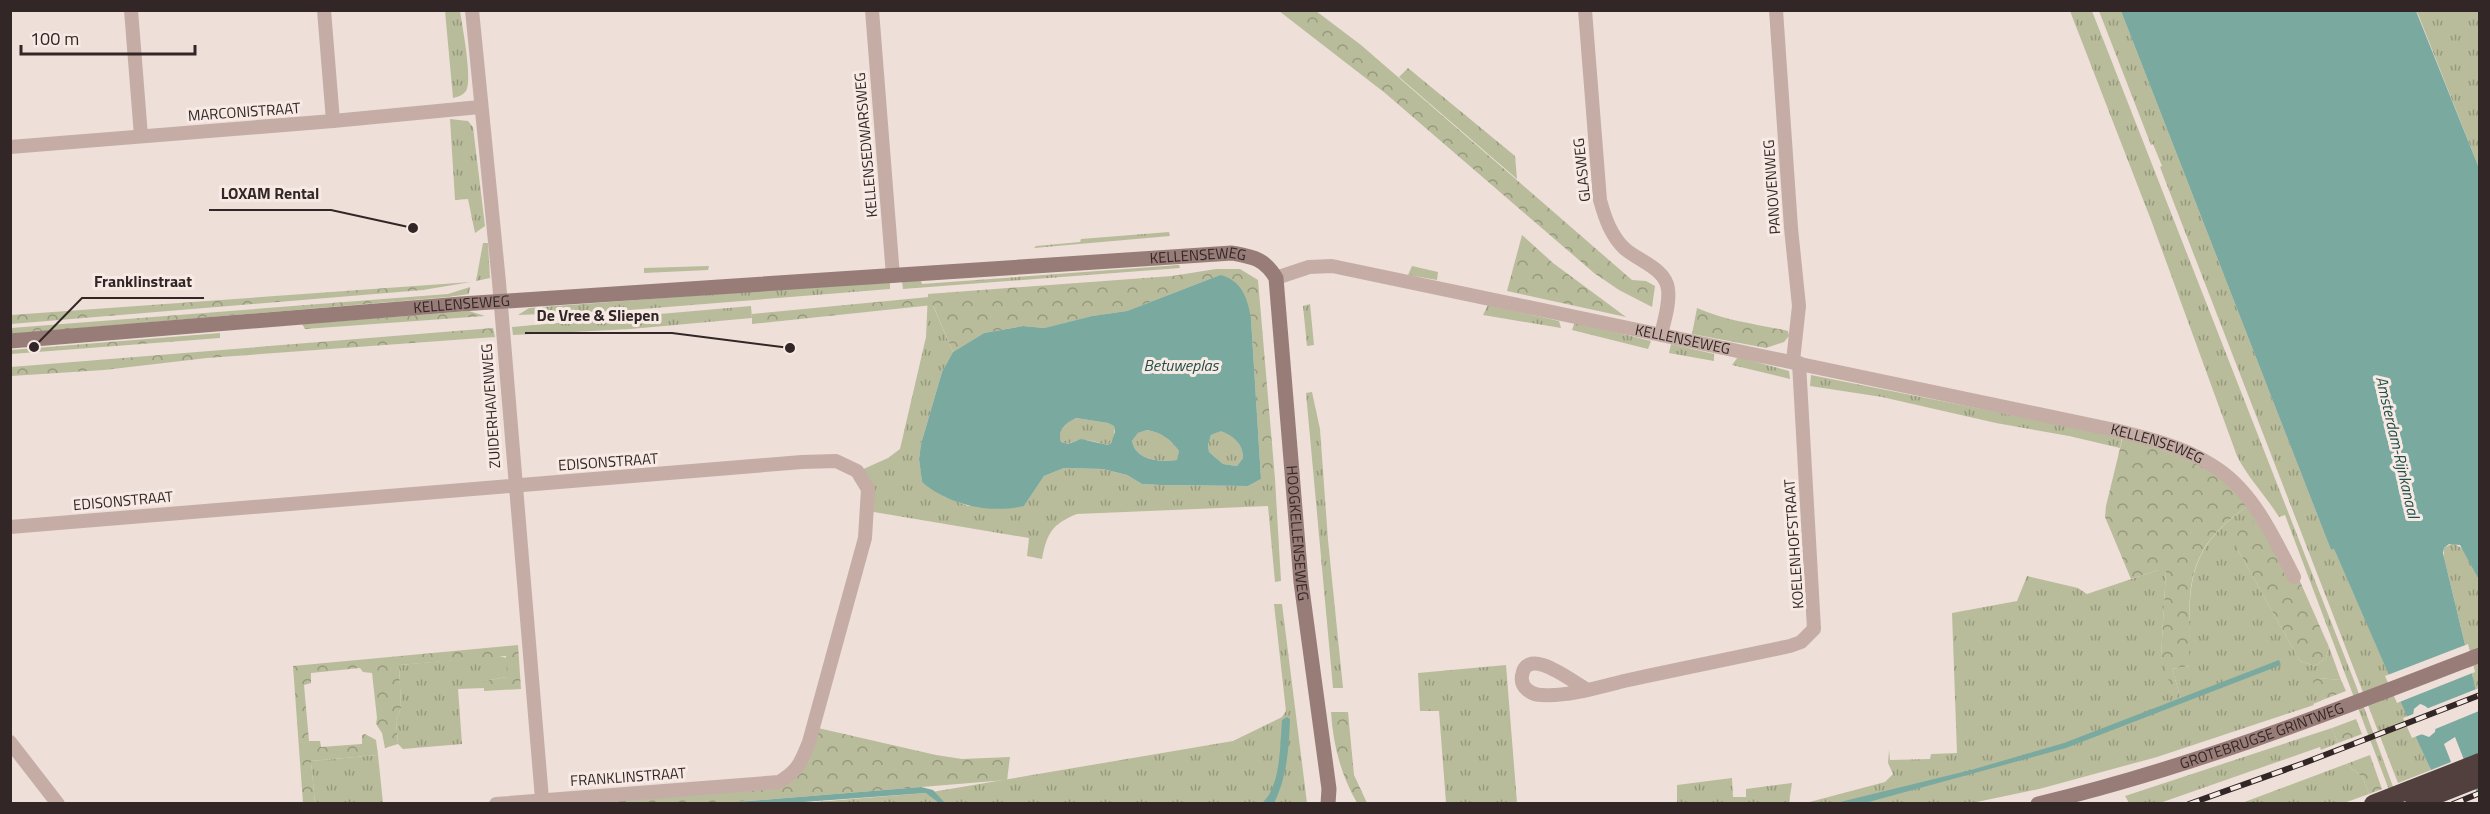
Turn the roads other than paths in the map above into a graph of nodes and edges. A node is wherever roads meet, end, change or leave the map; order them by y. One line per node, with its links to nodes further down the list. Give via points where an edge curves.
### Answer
1 (131, 10): 9 (street)
2 (324, 10): 8 (street)
3 (472, 10): 7 (street, ZUIDERHAVENWEG)
4 (872, 10): 11 (street, KELLENSEDWARSWEG)
5 (1585, 10): 14 (street, GLASWEG, via 1600,200 1617,240 1664,276 1668,299)
6 (1776, 10): 16 (street, PANOVENWEG, via 1799,306)
7 (480, 107): 8 (street, MARCONISTRAAT); 13 (street, ZUIDERHAVENWEG)
8 (333, 121): 9 (street, MARCONISTRAAT)
9 (141, 136): 10 (street, MARCONISTRAAT)
10 (10, 147)
11 (893, 276): 12 (main road, KELLENSEWEG, via 1232,253 1268,265); 13 (main road, KELLENSEWEG)
12 (1275, 278): 14 (street, KELLENSEWEG, via 1309,267 1332,266); 26 (main road, HOOGKELLENSEWEG, via 1301,582)
13 (500, 301): 15 (main road, KELLENSEWEG); 17 (street, ZUIDERHAVENWEG)
14 (1661, 335): 16 (street, KELLENSEWEG)
15 (10, 341)
16 (1796, 362): 19 (street, KELLENSEWEG, via 2115,430 2190,453 2211,464 2241,489 2257,509); 21 (street, KOELENHOFSTRAAT, via 1814,629 1801,642 1790,646)
17 (514, 485): 18 (street, EDISONSTRAAT); 25 (street, EDISONSTRAAT, via 836,461 856,471 868,489 865,538 809,742 792,775 779,782); 27 (street, ZUIDERHAVENWEG)
18 (10, 528)
19 (2294, 577)
20 (2480, 655): 31 (main road, GROTEBRUGSE GRINTWEG, via 2210,756)
21 (1586, 689)
22 (10, 742): 28 (street)
23 (2480, 762): 32 (highway)
24 (2480, 778): 33 (highway)
25 (763, 783): 27 (street, FRANKLINSTRAAT)
26 (1329, 796): 30 (main road, HOOGKELLENSEWEG)
27 (542, 799): 29 (street, FRANKLINSTRAAT)
28 (58, 804)
29 (496, 804)
30 (1337, 804)
31 (2038, 804)
32 (2373, 804)
33 (2414, 804)

